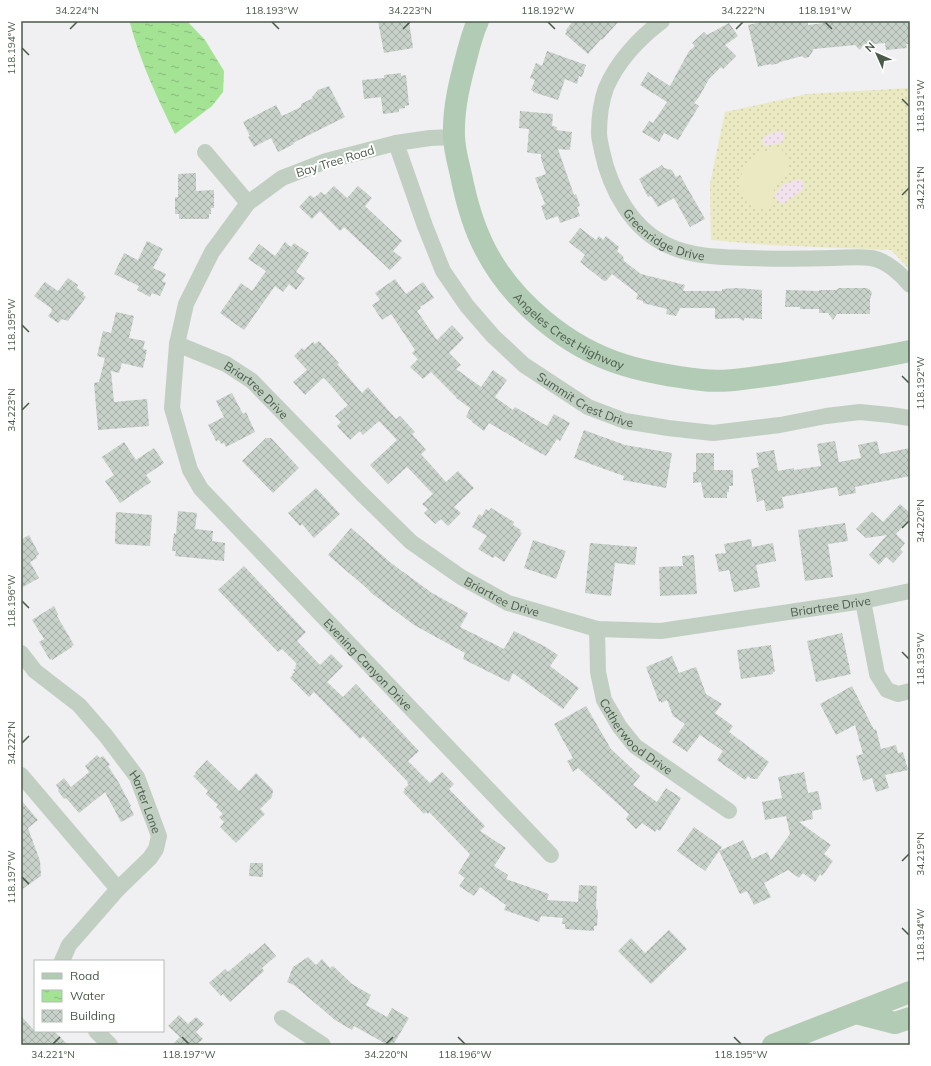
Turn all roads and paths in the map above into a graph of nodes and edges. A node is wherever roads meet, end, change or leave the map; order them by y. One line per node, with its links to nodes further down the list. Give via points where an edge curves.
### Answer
1 (478, 21): 3 (main road, Angeles Crest Highway, via 464,66 456,104)
2 (662, 21): 7 (street, Greenridge Drive, via 629,52 616,69 606,88 601,110 599,134 604,162 612,186 637,222 667,245 712,257 872,258 890,267)
3 (454, 137): 4 (street, Bay Tree Road); 9 (main road, Angeles Crest Highway, via 466,201 494,265 535,313 571,340 604,357 623,365 656,373 698,380 738,380 849,364)
4 (396, 143): 6 (street, Bay Tree Road, via 326,161 282,178); 10 (street, Summit Crest Drive, via 443,271 467,306 492,336 524,365 588,407 625,421 713,433 860,412)
5 (205, 152): 6 (street)
6 (248, 203): 8 (street, Bay Tree Road, via 212,252 186,304)
7 (910, 286)
8 (177, 344): 11 (street, Bay Tree Road, via 172,408); 14 (street, Briartree Drive, via 226,364 252,381 411,542 461,577 508,603)
9 (910, 351)
10 (910, 418)
11 (190, 470): 19 (street, Evening Canyon Drive, via 207,495)
12 (910, 590): 13 (street, Briartree Drive)
13 (863, 602): 14 (street, Briartree Drive, via 661,631); 16 (street, via 877,674 887,690 898,694)
14 (597, 629): 18 (street, Catherwood Drive, via 598,672 604,700 619,726 635,746)
15 (21, 653): 20 (street, Harter Lane, via 35,671 79,705 137,777 158,836 156,849)
16 (910, 691)
17 (21, 775): 20 (street)
18 (729, 811)
19 (551, 855)
20 (118, 889): 21 (street, Harter Lane, via 69,945)
21 (62, 960)
22 (910, 992): 23 (main road)
23 (856, 1013): 25 (main road, via 895,1023); 29 (main road)
24 (282, 1018): 28 (street)
25 (910, 1018)
26 (97, 1032): 27 (street)
27 (110, 1045)
28 (323, 1045)
29 (773, 1045)

